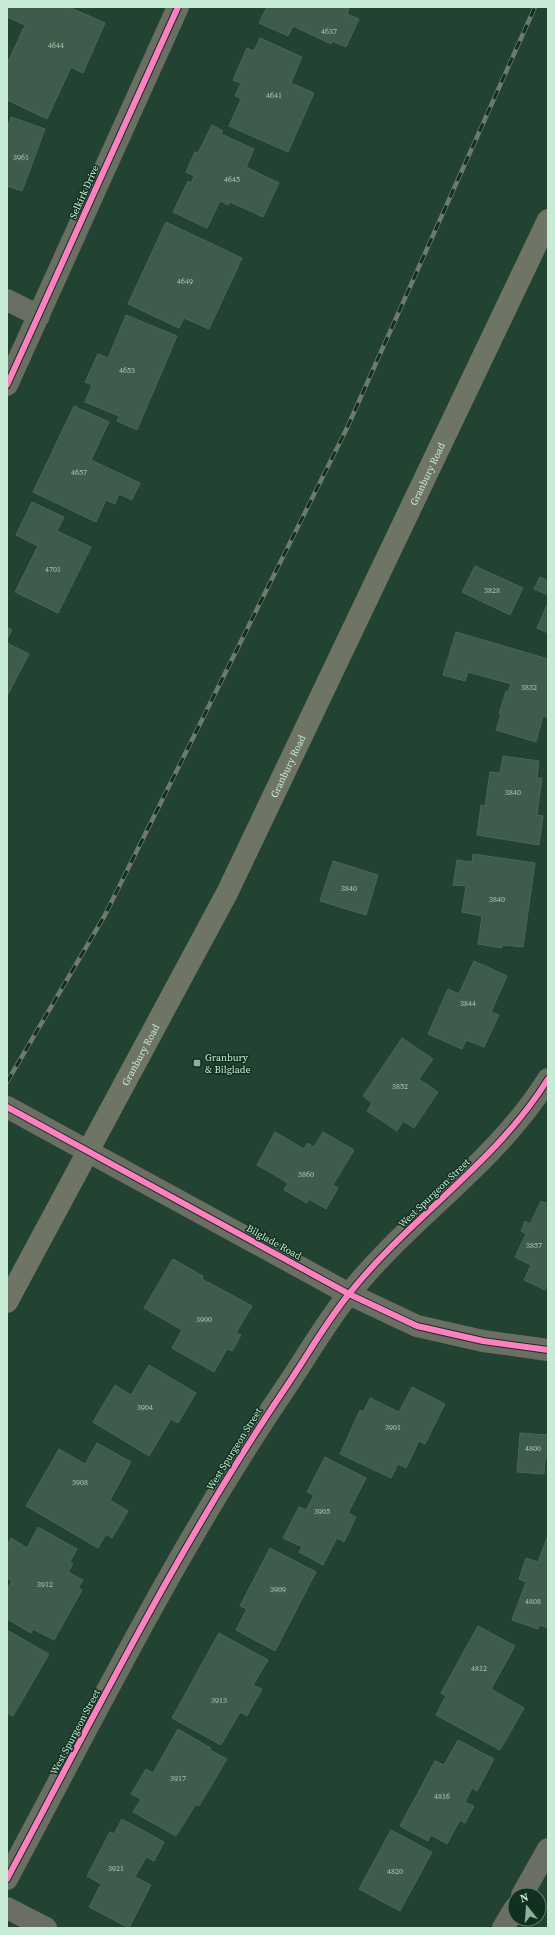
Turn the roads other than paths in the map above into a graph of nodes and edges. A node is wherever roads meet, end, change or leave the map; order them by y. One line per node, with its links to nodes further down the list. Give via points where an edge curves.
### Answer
1 (178, 7): 4 (street, Selkirk Drive)
2 (548, 220): 8 (main road, Granbury Road, via 227,893)
3 (7, 300): 4 (street)
4 (39, 316): 5 (street, Selkirk Drive)
5 (7, 385)
6 (548, 1079): 9 (street, West Spurgeon Street, via 516,1124 492,1151 390,1249)
7 (7, 1106): 8 (street, Bilglade Road)
8 (88, 1151): 9 (street, Bilglade Road); 10 (main road, Granbury Road)
9 (349, 1294): 11 (street, Bilglade Road, via 417,1326 483,1341); 13 (street, West Spurgeon Street, via 258,1428 169,1576)
10 (7, 1302)
11 (548, 1350)
12 (548, 1849): 14 (street)
13 (7, 1879)
14 (527, 1887)
15 (7, 1908): 16 (street)
16 (46, 1928)

